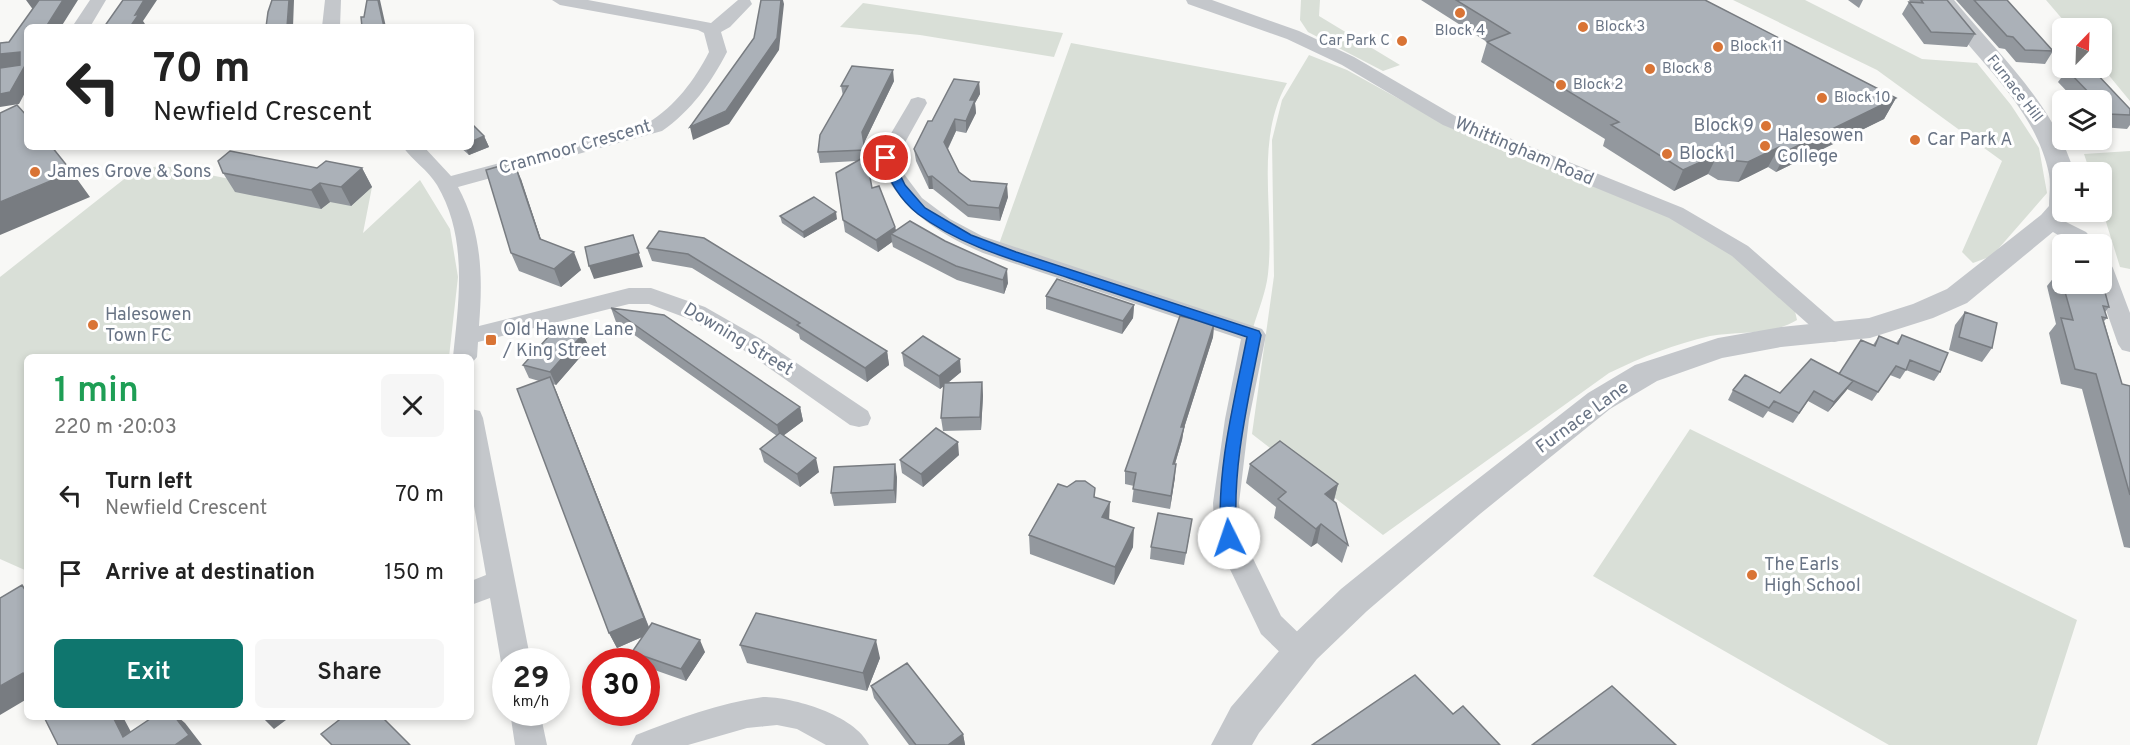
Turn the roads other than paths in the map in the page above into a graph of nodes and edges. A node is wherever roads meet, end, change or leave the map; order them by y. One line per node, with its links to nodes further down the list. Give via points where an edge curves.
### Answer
1 (98, 0): 7 (street)
2 (333, 0): 8 (street)
3 (560, 0): 9 (street)
4 (1194, 0): 16 (street, Whittingham Road, via 1293,35 1348,61 1450,121 1676,213 1740,251)
5 (1943, 0): 13 (street, Furnace Hill, via 2036,113 2052,142 2062,175 2062,207)
6 (744, 4): 9 (street)
7 (83, 24)
8 (331, 24)
9 (712, 30): 12 (street, Cranmoor Crescent, via 718,52 679,111 668,119 645,130)
10 (918, 103): 24 (street, via 886,158 901,187 921,210 991,248 1254,335 1226,503 1229,538 1271,625)
11 (416, 150): 12 (street)
12 (447, 184): 18 (street, via 470,251)
13 (2050, 221): 14 (street); 16 (street, Furnace Lane, via 1957,296 1870,328)
14 (2073, 234)
15 (2112, 294): 17 (street)
16 (1834, 334): 24 (street, Furnace Lane, via 1781,337 1718,348 1646,373 1599,401 1354,600)
17 (2130, 344)
18 (466, 347): 19 (street, Downing Street, via 629,296 651,296 697,313 753,345)
19 (859, 418)
20 (474, 448): 21 (street)
21 (501, 581): 22 (street); 23 (street)
22 (474, 592)
23 (513, 648)
24 (1299, 653): 29 (street, Furnace Lane, via 1245,720)
25 (528, 726): 26 (street)
26 (531, 745)
27 (646, 745): 28 (street, via 741,714 777,711 809,719)
28 (853, 745)
29 (1231, 745)

